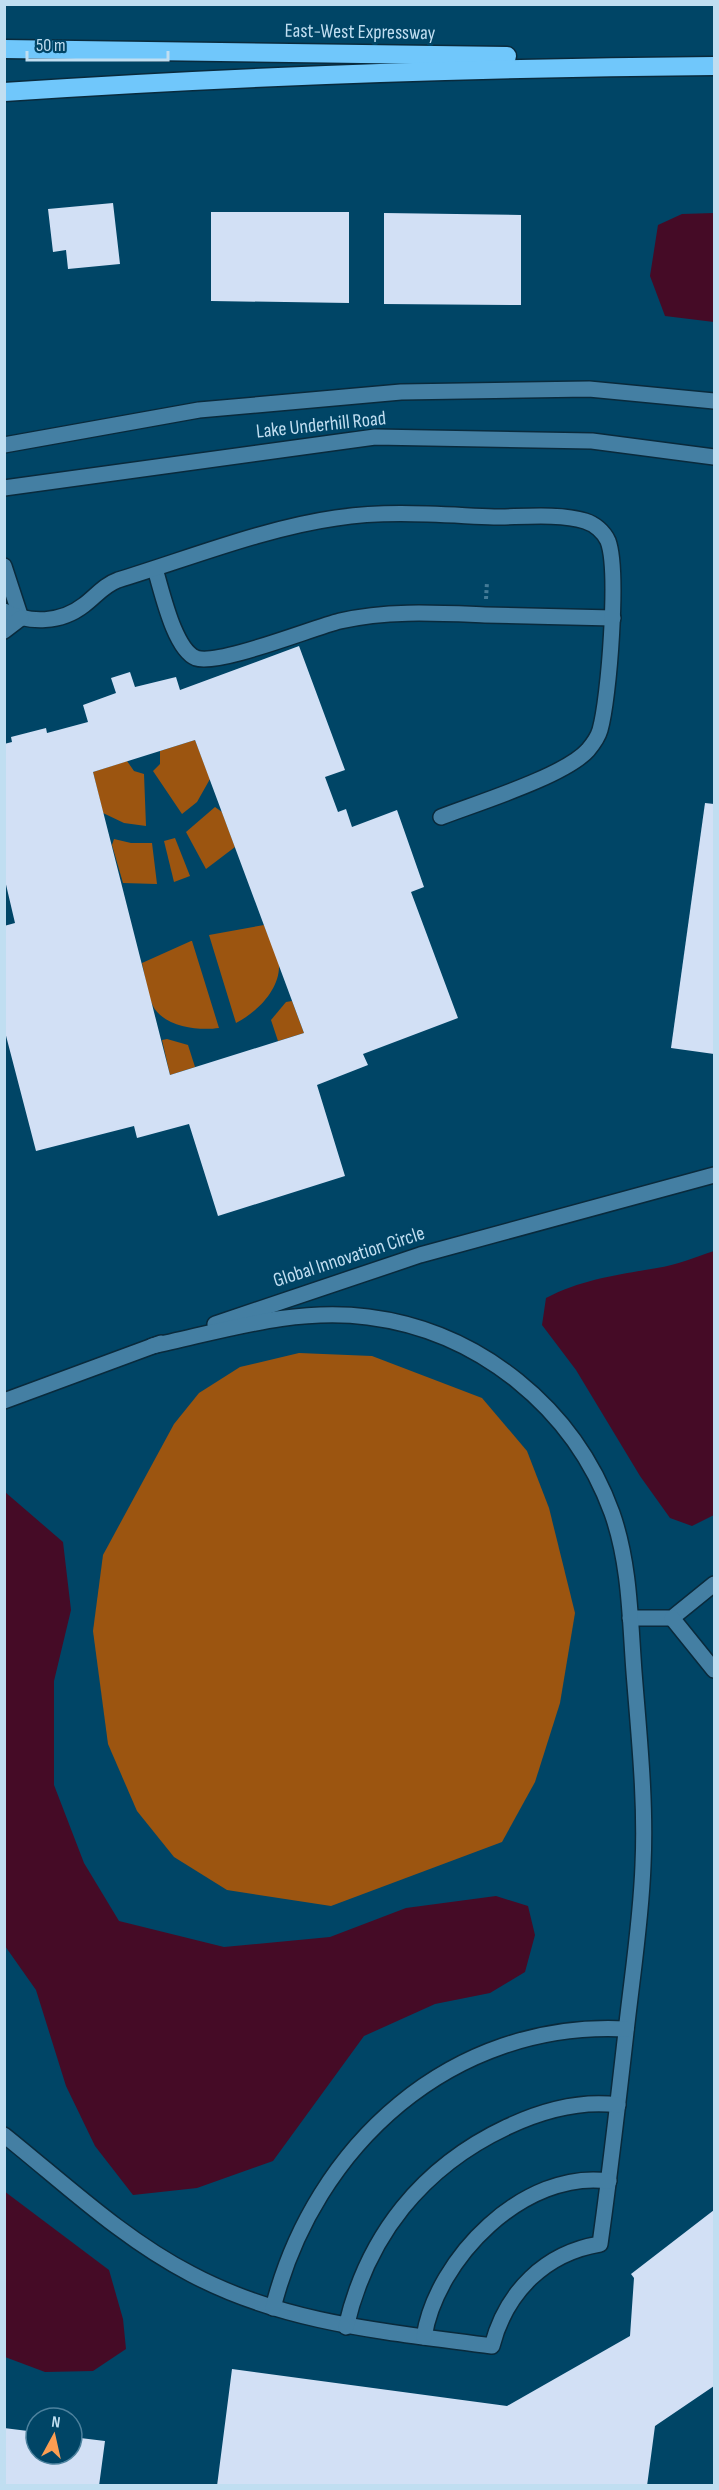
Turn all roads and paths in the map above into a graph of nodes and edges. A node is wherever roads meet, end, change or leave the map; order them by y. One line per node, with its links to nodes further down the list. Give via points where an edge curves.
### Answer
1 (4, 49): 2 (highway, East-West Expressway)
2 (714, 60)
3 (714, 66): 4 (highway, via 493,68)
4 (4, 92)
5 (714, 401): 6 (street, Lake Underhill Road, via 589,388 401,392 199,410)
6 (4, 444)
7 (714, 457): 8 (street, Lake Underhill Road, via 591,441 375,437)
8 (4, 488)
9 (4, 566): 14 (street)
10 (155, 569): 14 (street, via 110,583 68,614 51,619); 15 (street, via 179,640 190,655 201,659 219,658 340,621 379,615); 15 (street, via 277,532 346,516 575,519 594,525 607,539 612,557)
11 (487, 582): 12 (path)
12 (486, 599)
13 (4, 611): 14 (street)
14 (21, 618): 16 (street)
15 (613, 618): 17 (street, via 601,724 589,749 565,768)
16 (4, 631)
17 (441, 817)
18 (714, 1175): 19 (street, Global Innovation Circle, via 420,1255)
19 (152, 1346): 20 (street, Global Innovation Circle); 22 (street, via 282,1318 324,1315 398,1322 472,1350 540,1400 566,1428 585,1457 605,1495 618,1533)
20 (4, 1401)
21 (714, 1584): 23 (street)
22 (630, 1618): 23 (street); 25 (street, via 643,1864)
23 (672, 1618): 24 (street)
24 (714, 1670)
25 (626, 2029): 26 (street); 29 (street, via 581,2029 496,2048 402,2100 359,2142 318,2196 288,2259)
26 (618, 2104): 28 (street); 30 (street, via 580,2104 525,2119 481,2140 435,2172 379,2240 359,2281)
27 (4, 2135): 29 (street, via 158,2255 207,2282)
28 (609, 2181): 31 (street, via 584,2180 544,2192 492,2223 447,2273 428,2313); 31 (street, via 600,2244 561,2256 530,2276 506,2309 492,2346)
29 (273, 2308): 30 (street)
30 (346, 2327): 31 (street)
31 (423, 2337)

